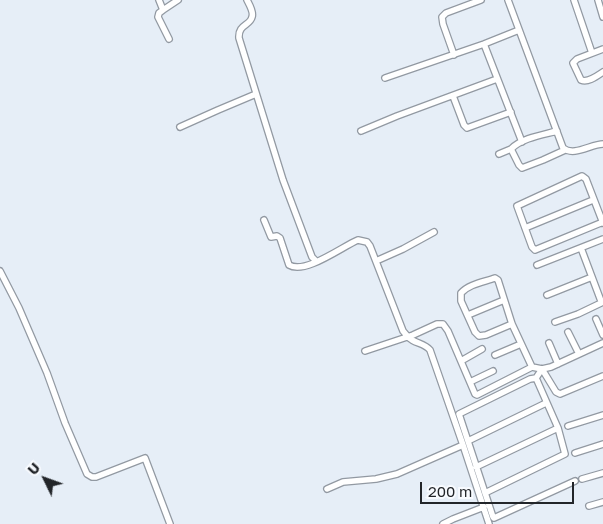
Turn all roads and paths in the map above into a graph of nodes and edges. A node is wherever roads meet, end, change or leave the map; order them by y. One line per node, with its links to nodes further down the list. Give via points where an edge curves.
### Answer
1 (158, 0): 8 (street)
2 (178, 0): 8 (street)
3 (247, 0): 19 (street, via 252,17 239,31 239,38)
4 (481, 0): 15 (street, via 442,17)
5 (508, 0): 10 (street)
6 (574, 0): 14 (street)
7 (598, 0): 9 (street)
8 (163, 10): 11 (street, via 158,17)
9 (603, 17)
10 (519, 30): 12 (street); 23 (street)
11 (169, 39)
12 (484, 44): 15 (street); 18 (street)
13 (603, 49): 14 (street)
14 (592, 53): 16 (street, via 573,63 581,80 587,81)
15 (454, 55): 17 (street)
16 (603, 72)
17 (385, 78)
18 (498, 79): 20 (street); 21 (street)
19 (256, 94): 22 (street); 37 (street, via 283,180)
20 (453, 96): 21 (street, via 467,128); 24 (street)
21 (510, 112): 25 (street)
22 (180, 127)
23 (557, 130): 25 (street); 28 (street)
24 (361, 131)
25 (522, 142): 27 (street)
26 (603, 144): 28 (street, via 572,152)
27 (511, 149): 28 (street, via 522,168); 29 (street)
28 (565, 150)
29 (499, 154)
30 (593, 200): 32 (street); 33 (street); 33 (street, via 585,178 580,176 518,204)
31 (264, 220): 37 (street, via 271,237 280,238 289,265 305,266)
32 (603, 223): 33 (street, via 535,250)
33 (525, 228)
34 (434, 232): 38 (street)
35 (603, 239): 36 (street)
36 (581, 248): 39 (street); 41 (street)
37 (316, 261): 38 (street, via 358,240 367,242)
38 (376, 261): 51 (street)
39 (537, 265)
40 (0, 273): 85 (street, via 48,374 87,474 96,477 145,458)
41 (592, 277): 42 (street); 46 (street, via 601,303)
42 (546, 295)
43 (504, 300): 44 (street); 44 (street, via 496,278 467,288 460,296); 47 (street)
44 (468, 315): 47 (street, via 478,336)
45 (596, 319): 50 (street)
46 (555, 322)
47 (512, 324): 55 (street)
48 (568, 332): 58 (street)
49 (419, 333): 51 (street); 54 (street); 60 (street, via 443,324)
50 (603, 335)
51 (407, 336): 54 (street); 57 (street)
52 (549, 343): 61 (street)
53 (603, 343): 58 (street)
54 (424, 344): 72 (street, via 430,350)
55 (521, 344): 59 (street); 62 (street)
56 (482, 350): 60 (street)
57 (365, 351)
58 (579, 354): 61 (street)
59 (495, 355)
60 (461, 361): 67 (street)
61 (558, 364): 63 (street)
62 (532, 367): 63 (street); 67 (street, via 477,395)
63 (542, 369): 65 (street, via 560,394); 66 (street)
64 (493, 371): 67 (street)
65 (603, 376)
66 (536, 378): 68 (street); 72 (street, via 460,413)
67 (470, 382)
68 (546, 403): 71 (street); 72 (street)
69 (603, 415): 70 (street)
70 (568, 426)
71 (558, 428): 75 (street); 81 (street, via 565,451 563,456)
72 (466, 443): 75 (street); 77 (street); 80 (street, via 397,474 343,482)
73 (603, 444): 74 (street)
74 (575, 453)
75 (476, 467): 77 (street)
76 (603, 473): 78 (street)
77 (477, 478): 81 (street); 84 (street)
78 (582, 479)
79 (575, 481): 81 (street, via 496,518)
80 (327, 489)
81 (485, 493)
82 (603, 502): 83 (street)
83 (589, 506)
84 (484, 507): 86 (street); 87 (street)
85 (170, 524)
86 (443, 524)
87 (489, 524)

